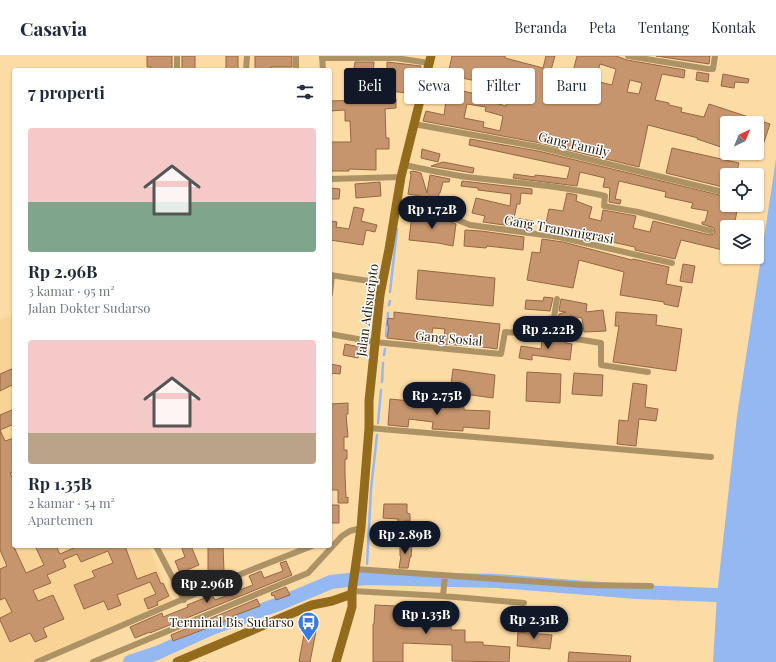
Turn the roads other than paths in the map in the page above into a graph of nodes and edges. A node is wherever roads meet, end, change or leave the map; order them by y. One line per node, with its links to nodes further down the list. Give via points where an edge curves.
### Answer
1 (177, 56): 8 (street)
2 (246, 56): 9 (street)
3 (296, 56): 10 (street)
4 (628, 56): 5 (street, via 708,69 713,69)
5 (715, 56)
6 (322, 57): 7 (street); 11 (street)
7 (430, 60): 12 (main road, Jalan Adisucipto)
8 (176, 68)
9 (246, 68)
10 (296, 68)
11 (322, 68)
12 (414, 124): 13 (main road, Jalan Adisucipto); 16 (street, Gang Family, via 539,147)
13 (404, 165): 14 (main road, Jalan Adisucipto); 18 (street, via 467,177 584,191 605,196 604,206)
14 (401, 177): 15 (street); 17 (main road, Jalan Adisucipto)
15 (332, 178)
16 (720, 191)
17 (396, 206): 19 (street, Gang Transmigrasi, via 441,213 470,225 559,237); 21 (main road, Jalan Adisucipto)
18 (711, 231)
19 (672, 263)
20 (332, 275): 21 (street)
21 (382, 283): 25 (main road, Jalan Adisucipto)
22 (557, 299): 24 (street)
23 (332, 334): 25 (street)
24 (552, 335): 25 (street, Gang Sosial, via 505,332 502,354); 26 (street, Gang Sosial, via 601,343 601,365)
25 (374, 342): 27 (main road, Jalan Adisucipto)
26 (648, 372)
27 (369, 428): 28 (street); 29 (main road, Jalan Adisucipto)
28 (711, 457)
29 (361, 528): 30 (street, via 346,532); 36 (main road, Jalan Adisucipto)
30 (339, 539): 31 (street); 32 (street)
31 (332, 541)
32 (332, 547)
33 (157, 548): 41 (street)
34 (307, 548): 41 (street)
35 (331, 548): 46 (street, via 308,573)
36 (355, 570): 37 (street); 40 (main road, Jalan Adisucipto)
37 (445, 576): 38 (street, via 583,585); 39 (street)
38 (651, 586)
39 (444, 592): 40 (street); 43 (street)
40 (352, 593): 42 (main road); 44 (main road, Jalan Adisucipto)
41 (184, 600): 45 (street)
42 (332, 601): 44 (main road); 47 (main road, via 312,605)
43 (524, 603)
44 (352, 607): 48 (main road, Jalan Adisucipto)
45 (37, 662)
46 (93, 662)
47 (176, 662)
48 (336, 662)

